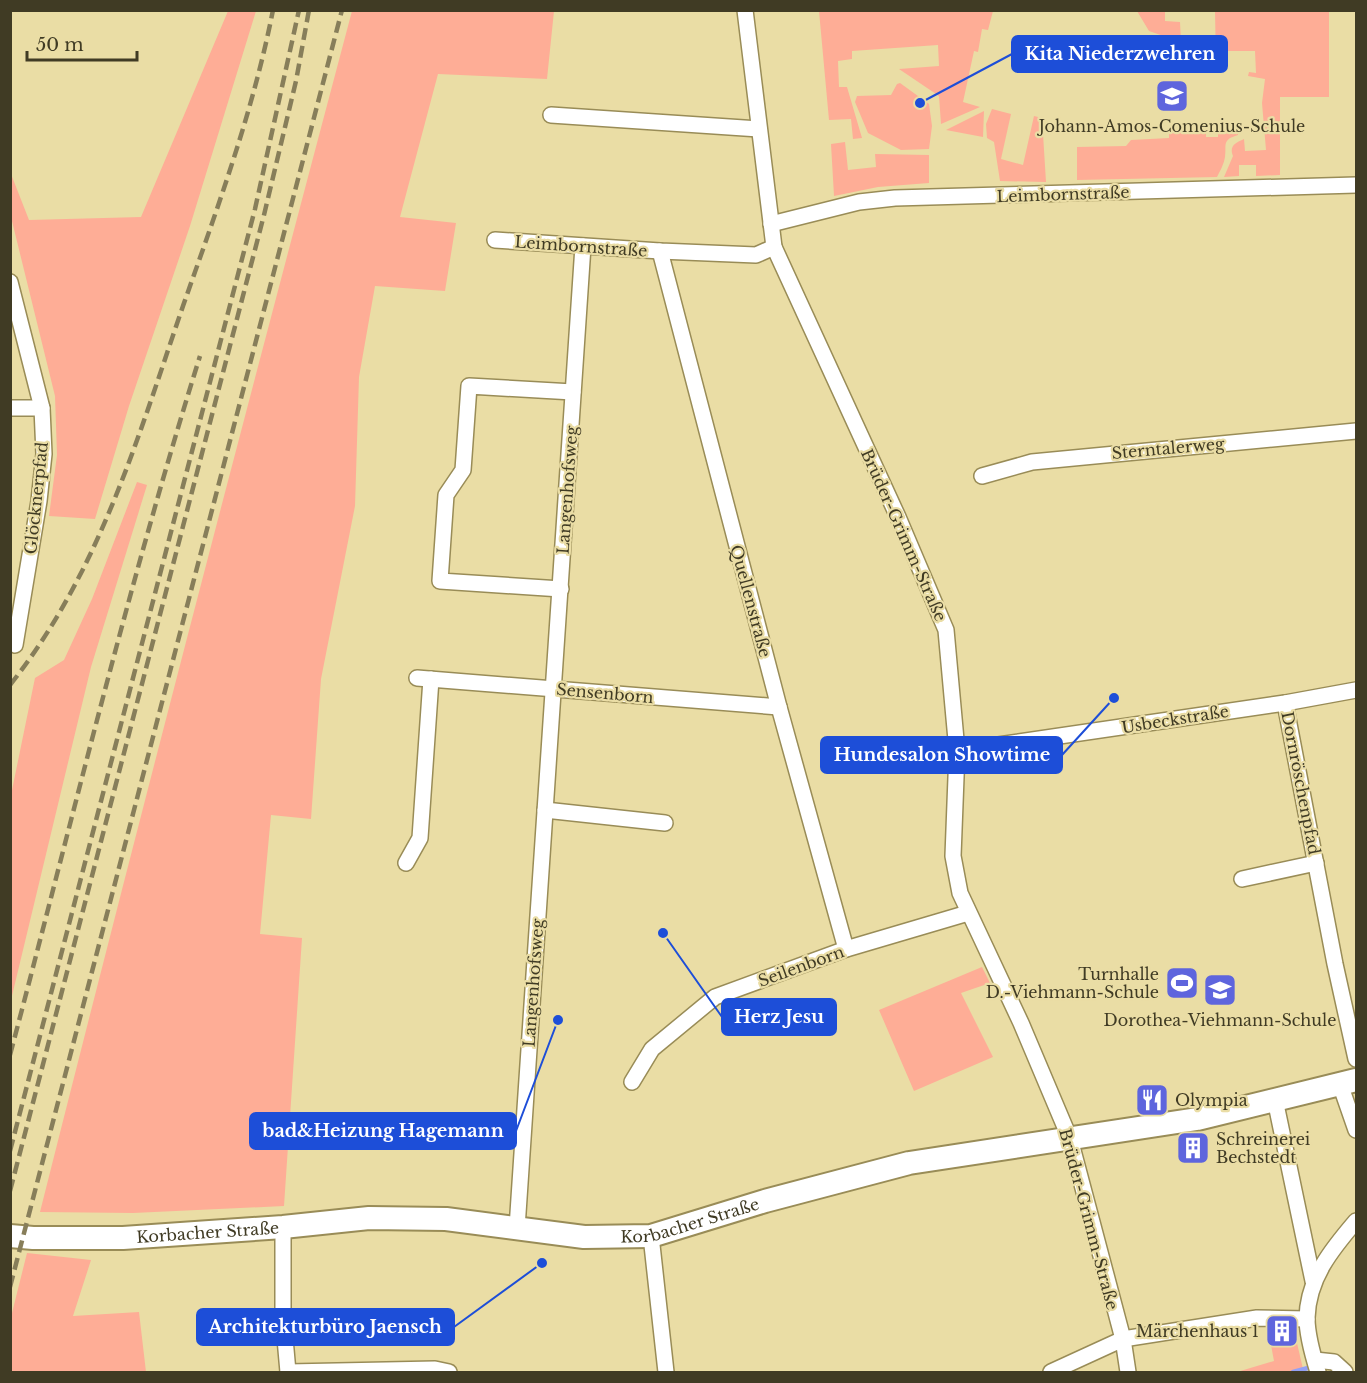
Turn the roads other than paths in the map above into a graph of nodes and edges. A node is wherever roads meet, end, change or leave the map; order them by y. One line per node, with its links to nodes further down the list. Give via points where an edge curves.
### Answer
1 (745, 10): 3 (street, Brüder-Grimm-Straße)
2 (551, 115): 3 (street)
3 (759, 129): 5 (street, Brüder-Grimm-Straße)
4 (1356, 185): 5 (street, Leimbornstraße, via 894,198 859,202)
5 (771, 224): 8 (street, Brüder-Grimm-Straße)
6 (495, 240): 7 (street, Leimbornstraße)
7 (583, 246): 9 (street, Leimbornstraße); 11 (street, Langenhofsweg)
8 (774, 247): 9 (street, Leimbornstraße, via 756,255); 22 (street, Brüder-Grimm-Straße, via 946,630)
9 (660, 251): 21 (street, Quellenstraße)
10 (10, 282): 13 (street, Glöcknerpfad)
11 (573, 392): 16 (street, Langenhofsweg); 16 (street, via 469,386 464,470 446,495 440,581)
12 (10, 408): 13 (street)
13 (42, 408): 17 (street, Glöcknerpfad, via 44,454)
14 (1356, 430): 15 (street, Sterntalerweg, via 1032,462)
15 (982, 476)
16 (561, 589): 18 (street, Langenhofsweg)
17 (15, 645)
18 (553, 688): 21 (street, Sensenborn); 23 (street, Langenhofsweg); 25 (street, Sensenborn, via 424,678 420,838)
19 (1356, 690): 20 (street, Usbeckstraße)
20 (1285, 703): 22 (street, Usbeckstraße); 26 (street, Dornröschenpfad)
21 (779, 707): 29 (street, Quellenstraße)
22 (957, 751): 28 (street, Brüder-Grimm-Straße, via 953,856)
23 (544, 810): 24 (street); 38 (street, Langenhofsweg)
24 (664, 823)
25 (406, 863)
26 (1316, 863): 27 (street, Dornröschenpfad); 30 (street, Dornröschenpfad)
27 (1242, 879)
28 (968, 913): 29 (street, Seilenborn); 35 (street, Brüder-Grimm-Straße, via 1021,1023)
29 (846, 949): 31 (street, Seilenborn, via 715,998 652,1049)
30 (1356, 1059)
31 (632, 1082)
32 (1348, 1082): 34 (street); 35 (street, Korbacher Straße, via 1197,1119)
33 (1277, 1109): 41 (street)
34 (1356, 1130)
35 (1070, 1139): 40 (street, Korbacher Straße, via 909,1163); 43 (street, Brüder-Grimm-Straße)
36 (1356, 1221): 41 (street, via 1329,1253)
37 (283, 1227): 38 (street, Korbacher Straße, via 369,1218 446,1219); 39 (street, Korbacher Straße, via 123,1238); 45 (street, via 282,1317)
38 (517, 1228): 40 (street, Korbacher Straße, via 584,1237)
39 (10, 1236)
40 (651, 1236): 47 (street)
41 (1313, 1281): 42 (street)
42 (1307, 1319): 43 (street, via 1257,1318); 44 (street)
43 (1123, 1339): 48 (street); 49 (street, Brüder-Grimm-Straße)
44 (1316, 1366): 50 (street, via 1334,1362)
45 (288, 1372): 46 (street)
46 (449, 1372)
47 (666, 1372)
48 (1051, 1372)
49 (1128, 1372)
50 (1345, 1372)

